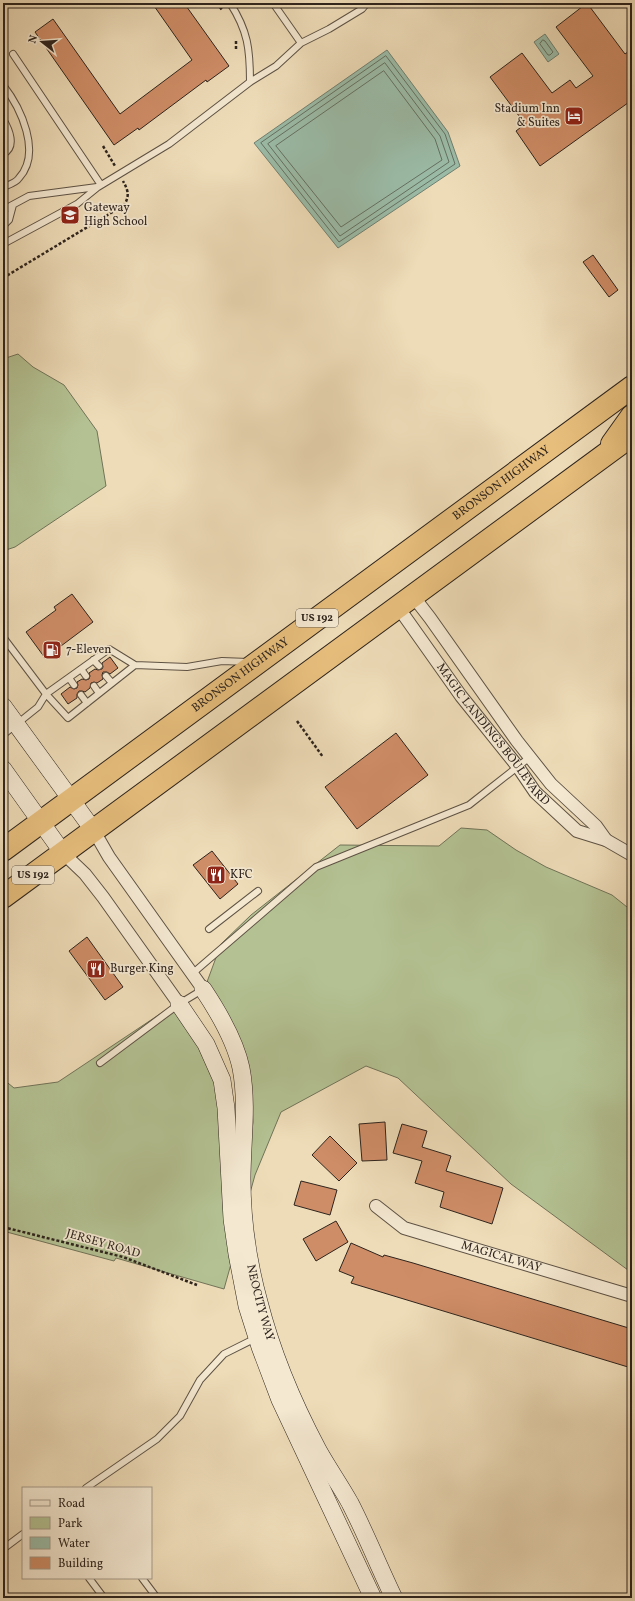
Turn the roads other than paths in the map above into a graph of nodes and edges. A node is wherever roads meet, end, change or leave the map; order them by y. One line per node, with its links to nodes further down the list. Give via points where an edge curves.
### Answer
1 (230, 3): 6 (lane, via 242,25 249,49)
2 (273, 3): 4 (lane)
3 (368, 3): 4 (lane, via 329,30)
4 (301, 43): 6 (lane, via 276,66)
5 (13, 54): 10 (lane)
6 (250, 82): 10 (lane, via 169,144)
7 (3, 85): 11 (lane, via 18,108 27,131 30,151 25,171 18,180)
8 (3, 119): 9 (lane, via 11,136 11,145)
9 (3, 154)
10 (100, 186): 12 (lane, via 29,196); 15 (lane, via 77,204)
11 (3, 187)
12 (13, 205): 13 (lane); 14 (lane, via 9,220)
13 (3, 210)
14 (3, 226)
15 (3, 244)
16 (632, 387): 23 (highway, BRONSON HIGHWAY / US 192)
17 (632, 416): 19 (highway)
18 (632, 435): 19 (highway, US 192)
19 (603, 456): 20 (highway, US 192)
20 (405, 601): 40 (street, MAGIC LANDINGS BOULEVARD); 41 (street, MAGIC LANDINGS BOULEVARD, via 461,696); 45 (highway, US 192)
21 (3, 637): 34 (lane)
22 (94, 660): 24 (lane, via 109,649); 25 (lane); 26 (lane)
23 (258, 662): 24 (lane, via 222,661 187,667); 43 (highway, BRONSON HIGHWAY / US 192)
24 (135, 665): 30 (lane)
25 (99, 666)
26 (81, 669): 27 (lane); 29 (lane)
27 (86, 676)
28 (106, 676): 30 (lane)
29 (69, 678): 31 (lane); 34 (lane)
30 (112, 683): 33 (lane)
31 (74, 685)
32 (94, 686): 33 (lane)
33 (99, 693): 36 (lane)
34 (46, 694): 36 (lane, via 68,718); 38 (lane, via 38,707)
35 (81, 695): 36 (lane)
36 (87, 702)
37 (3, 706): 38 (street)
38 (16, 724): 39 (lane); 43 (street)
39 (3, 735)
40 (530, 757): 41 (lane); 46 (street, MAGIC LANDINGS BOULEVARD, via 551,784 596,826)
41 (518, 767): 46 (street, MAGIC LANDINGS BOULEVARD, via 535,792 577,831); 53 (lane, via 469,805 316,867)
42 (3, 769): 44 (street)
43 (72, 799): 44 (highway, BRONSON HIGHWAY / US 192); 45 (street)
44 (41, 822): 47 (highway, BRONSON HIGHWAY / US 192); 48 (street)
45 (94, 831): 48 (highway, US 192); 53 (street, via 109,857)
46 (606, 840): 49 (street, MAGIC LANDINGS BOULEVARD)
47 (3, 850)
48 (63, 853): 51 (highway, US 192); 55 (street, via 85,874 103,897)
49 (632, 855)
50 (258, 891): 52 (lane)
51 (3, 897)
52 (209, 929)
53 (193, 973): 54 (street)
54 (203, 989): 55 (lane); 59 (street, NEOCITY WAY, via 223,1021 241,1067 245,1122 243,1216)
55 (179, 1004): 56 (lane); 59 (street, NEOCITY WAY, via 206,1044 222,1080 232,1219 243,1285)
56 (100, 1063)
57 (376, 1206): 58 (street, MAGICAL WAY, via 404,1228)
58 (632, 1296)
59 (262, 1335): 60 (lane, via 224,1354 200,1380 180,1416 157,1439); 67 (street, NEOCITY WAY, via 280,1400); 68 (street, NEOCITY WAY, via 318,1450 350,1503)
60 (87, 1487)
61 (22, 1535): 62 (lane)
62 (3, 1549)
63 (90, 1579): 65 (lane)
64 (143, 1579): 66 (lane)
65 (104, 1598)
66 (157, 1598)
67 (373, 1598)
68 (394, 1598)

